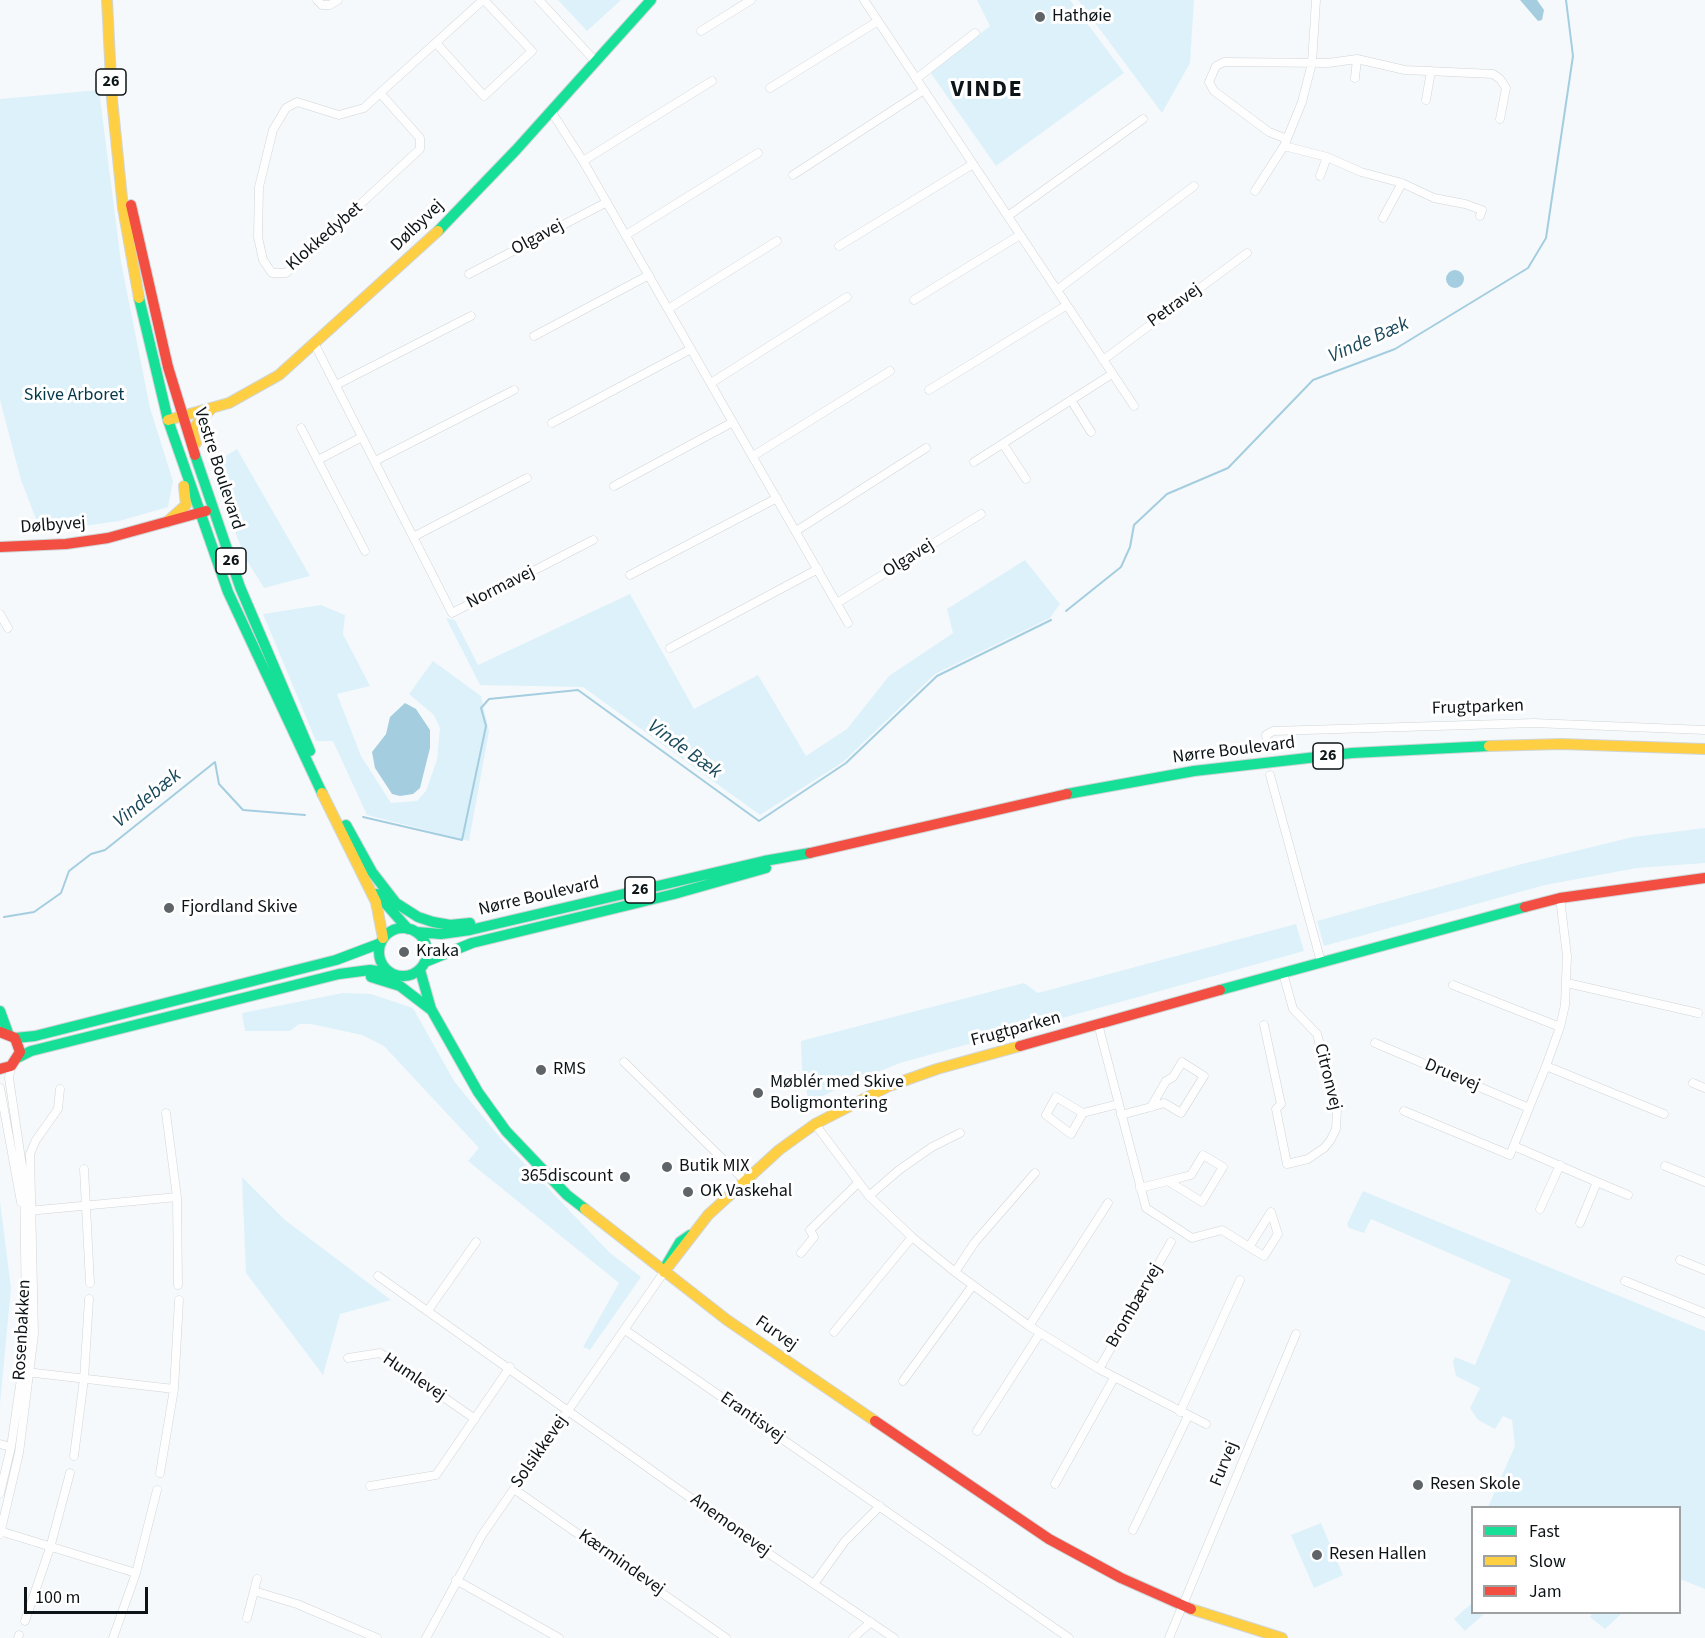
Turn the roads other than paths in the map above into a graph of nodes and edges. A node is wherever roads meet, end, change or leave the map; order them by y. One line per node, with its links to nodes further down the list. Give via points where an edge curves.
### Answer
1 (107, 0): 32 (main road, Vestre Boulevard / 26)
2 (317, 0): 3 (street, via 330,5)
3 (338, 0)
4 (483, 0): 13 (street, Klokkedybet); 13 (street, via 532,51 484,96)
5 (539, 0): 15 (street)
6 (651, 0): 15 (main road, Dølbyvej)
7 (751, 0): 11 (street)
8 (1316, 0): 16 (street)
9 (868, 2): 10 (street)
10 (878, 21): 19 (street); 21 (street)
11 (701, 32)
12 (975, 33): 19 (street)
13 (436, 43): 23 (street, Klokkedybet)
14 (1357, 59): 16 (street); 17 (street); 18 (street)
15 (595, 61): 25 (main road, Dølbyvej)
16 (1312, 63): 28 (street); 28 (street, via 1224,62 1210,74 1214,91)
17 (1431, 72): 24 (street); 27 (street, via 1493,74 1506,88)
18 (1355, 78)
19 (916, 79): 22 (street)
20 (712, 81): 31 (street)
21 (770, 88)
22 (924, 90): 33 (street); 34 (street)
23 (380, 93): 23 (street, Klokkedybet, via 364,108 348,114 330,114 297,102 286,108 273,130 259,187 258,237 263,260 273,273 286,273 420,149 420,138)
24 (1426, 100)
25 (551, 111): 31 (street); 57 (main road, Dølbyvej, via 454,215)
26 (1143, 119): 40 (street)
27 (1500, 119)
28 (1285, 143): 30 (street); 38 (street)
29 (758, 153): 43 (street)
30 (1327, 157): 35 (street); 36 (street, via 1361,172)
31 (583, 161): 39 (street)
32 (120, 163): 69 (main road, Vestre Boulevard / 26); 70 (main road, Vestre Boulevard / 26, via 123,208 144,323)
33 (973, 164): 40 (street); 46 (street)
34 (793, 175)
35 (1320, 176)
36 (1402, 183): 41 (street, via 1434,198 1482,210); 42 (street)
37 (1194, 186): 50 (street)
38 (1255, 191)
39 (607, 202): 43 (street); 48 (street, Olgavej)
40 (1008, 216): 44 (street)
41 (1480, 216)
42 (1383, 218)
43 (626, 235): 49 (street)
44 (1020, 235): 50 (street); 52 (street)
45 (777, 241): 54 (street)
46 (839, 246)
47 (1247, 253): 59 (street, Petravej)
48 (469, 274)
49 (649, 275): 54 (street); 56 (street)
50 (1057, 290): 53 (street)
51 (847, 297): 62 (street)
52 (914, 300)
53 (1066, 305): 59 (street); 65 (street)
54 (668, 309): 58 (street)
55 (471, 316): 63 (street)
56 (534, 336)
57 (314, 343): 63 (street, Normavej); 68 (main road, Dølbyvej, via 268,381 240,398)
58 (691, 349): 62 (street); 72 (street)
59 (1103, 360): 61 (street)
60 (890, 371): 79 (street)
61 (1112, 374): 66 (street); 67 (street)
62 (711, 383): 71 (street)
63 (336, 385): 76 (street, Normavej)
64 (514, 390): 81 (street)
65 (929, 390)
66 (1071, 400): 74 (street); 77 (street)
67 (1134, 406)
68 (212, 408): 69 (main road, Dølbyvej); 92 (main road, via 193,434 222,523)
69 (182, 417): 70 (main road, Dølbyvej); 87 (main road, Vestre Boulevard / 26)
70 (168, 420): 75 (main road, Vestre Boulevard / 26)
71 (733, 422): 79 (street); 85 (street)
72 (552, 423)
73 (302, 428): 80 (street)
74 (1091, 432)
75 (173, 435): 88 (main road, Vestre Boulevard / 26); 90 (main road, via 174,454 187,498 186,505)
76 (362, 437): 80 (street); 81 (street, Normavej)
77 (1003, 444): 82 (street); 84 (street)
78 (926, 448): 91 (street)
79 (753, 456): 86 (street)
80 (318, 460): 96 (street)
81 (375, 461): 93 (street, Normavej)
82 (974, 462)
83 (527, 478): 93 (street)
84 (1026, 478)
85 (614, 486)
86 (777, 498): 91 (street); 98 (street)
87 (212, 510): 88 (main road, Dølbyvej); 92 (main road, Vestre Boulevard / 26)
88 (199, 513): 90 (main road, Dølbyvej); 114 (main road, Vestre Boulevard / 26, via 258,662 376,902 381,914)
89 (981, 514): 99 (street, Olgavej)
90 (167, 522): 95 (main road, Dølbyvej, via 108,538)
91 (796, 531): 97 (street)
92 (222, 536): 108 (main road, Vestre Boulevard / 26, via 308,749)
93 (414, 537): 94 (street, Normavej, via 452,613)
94 (593, 540)
95 (0, 547)
96 (365, 551)
97 (818, 569): 99 (street); 103 (street)
98 (630, 575)
99 (837, 603): 101 (street)
100 (0, 614): 102 (street)
101 (848, 622)
102 (8, 628)
103 (670, 648)
104 (1705, 730): 105 (street, Frugtparken, via 1534,723 1273,730 1266,735)
105 (1268, 749)
106 (1705, 749): 109 (main road, Nørre Boulevard / 26, via 1561,744 1470,746 1352,753 1205,770 1041,799)
107 (1270, 775): 115 (street)
108 (346, 825): 112 (main road, 26, via 385,891 418,917 458,924 542,908); 113 (main road, Vestre Boulevard / 26, via 375,891)
109 (810, 853): 112 (main road, Nørre Boulevard / 26); 116 (main road, Nørre Boulevard / 26, via 685,891 472,944)
110 (1705, 878): 111 (main road, Frugtparken)
111 (1560, 898): 115 (main road, Frugtparken); 120 (street, via 1566,931)
112 (566, 908): 113 (main road, Nørre Boulevard / 26, via 455,933)
113 (412, 930): 114 (main road, 26, via 394,930); 116 (main road, 26, via 425,942)
114 (382, 941): 119 (main road, 26, via 379,957); 128 (main road, via 336,960 35,1036)
115 (1321, 962): 117 (main road, Frugtparken)
116 (422, 966): 119 (main road, 26, via 406,976); 122 (main road, Furvej)
117 (1283, 973): 125 (main road, Frugtparken); 126 (street, Citronvej, via 1293,1009 1317,1034 1337,1109 1336,1129 1330,1141 1308,1159 1287,1164 1276,1109 1281,1104)
118 (339, 974): 119 (main road, via 364,970); 122 (main road, via 391,981); 130 (main road)
119 (394, 974): 122 (main road, Furvej)
120 (1567, 982): 124 (street); 127 (street)
121 (1453, 985): 127 (street)
122 (429, 1005): 176 (main road, Furvej, via 478,1092 506,1131 567,1195)
123 (0, 1011): 128 (main road)
124 (1698, 1013)
125 (1098, 1024): 139 (street); 147 (main road, Frugtparken, via 937,1069 856,1101)
126 (1264, 1025)
127 (1560, 1027): 133 (street)
128 (7, 1035): 130 (main road, via 19,1047)
129 (1375, 1043): 141 (street, Druevej)
130 (19, 1057): 132 (main road)
131 (624, 1062): 154 (street)
132 (11, 1066): 134 (main road); 167 (street, Rosenbakken, via 9,1078 24,1179)
133 (1546, 1066): 141 (street); 145 (street)
134 (0, 1069)
135 (1693, 1083): 137 (street)
136 (0, 1088): 167 (street, Rosenbakken)
137 (1705, 1088)
138 (60, 1089): 166 (street, via 58,1109 32,1147)
139 (1118, 1104): 144 (street); 146 (street)
140 (1151, 1107): 140 (street, via 1182,1062 1204,1076 1181,1113 1164,1103); 146 (street)
141 (1529, 1108): 149 (street)
142 (1404, 1111): 149 (street, via 1510,1155)
143 (165, 1113): 162 (street)
144 (1083, 1113): 144 (street, via 1071,1134 1046,1115 1056,1097)
145 (1664, 1114)
146 (1121, 1115): 159 (street)
147 (815, 1124): 154 (main road, Frugtparken); 158 (street, Brombærvej)
148 (960, 1133): 161 (street, via 932,1147)
149 (1514, 1146): 150 (street)
150 (1560, 1165): 156 (street); 165 (street)
151 (1665, 1166): 157 (street)
152 (84, 1169): 164 (street)
153 (1035, 1173): 177 (street, via 975,1242)
154 (744, 1180): 176 (main road, Frugtparken, via 695,1231)
155 (1168, 1181): 155 (street, via 1202,1202 1223,1167 1203,1155 1191,1175); 159 (street)
156 (1597, 1182): 160 (street); 168 (street)
157 (1705, 1182)
158 (857, 1184): 161 (street, Brombærvej); 173 (street, via 810,1230 814,1238)
159 (1140, 1188): 172 (street, via 1143,1203 1151,1214 1192,1238 1222,1230)
160 (1628, 1195)
161 (869, 1196): 169 (street, Brombærvej)
162 (177, 1197): 164 (street); 182 (street)
163 (1107, 1203): 188 (street)
164 (87, 1205): 166 (street); 181 (street)
165 (1540, 1209)
166 (33, 1211): 167 (street); 196 (street, via 35,1293)
167 (24, 1212): 196 (street, Rosenbakken)
168 (1580, 1222)
169 (912, 1237): 177 (street, Brombærvej); 190 (street)
170 (476, 1242): 186 (street)
171 (1171, 1242): 195 (street, Brombærvej)
172 (1249, 1247): 172 (street, via 1266,1221 1271,1212 1278,1234 1264,1256)
173 (801, 1253)
174 (1680, 1260): 175 (street)
175 (1705, 1270)
176 (664, 1272): 189 (street, Solsikkevej); 226 (main road, Furvej, via 727,1320 1049,1539)
177 (955, 1272): 183 (street, Brombærvej)
178 (378, 1276): 186 (street)
179 (1240, 1280): 202 (street)
180 (1625, 1281): 187 (street)
181 (90, 1283)
182 (178, 1285)
183 (973, 1286): 188 (street, Brombærvej); 199 (street)
184 (89, 1299): 198 (street)
185 (179, 1300): 200 (street)
186 (429, 1310): 194 (street)
187 (1705, 1313)
188 (1029, 1326): 191 (street, Brombærvej)
189 (625, 1330): 201 (street, Solsikkevej); 217 (street, Erantisvej)
190 (834, 1332)
191 (1040, 1333): 195 (street, Brombærvej); 206 (street)
192 (1296, 1334): 226 (street, Furvej)
193 (348, 1358): 204 (street, Humlevej, via 380,1353)
194 (510, 1367): 201 (street); 204 (street)
195 (1099, 1369): 197 (street, Brombærvej)
196 (26, 1372): 198 (street); 208 (street, Rosenbakken); 219 (street, via 20,1453)
197 (1114, 1378): 202 (street, Brombærvej); 212 (street)
198 (84, 1379): 200 (street); 209 (street)
199 (903, 1381)
200 (174, 1389): 211 (street)
201 (569, 1410): 214 (street, Solsikkevej); 224 (street, Anemonevej)
202 (1180, 1412): 203 (street, Brombærvej)
203 (1188, 1416): 205 (street, Brombærvej); 218 (street)
204 (475, 1419): 213 (street, via 436,1475)
205 (1206, 1424)
206 (977, 1431)
207 (0, 1444): 208 (street)
208 (11, 1447): 216 (street, Rosenbakken)
209 (74, 1456)
210 (70, 1473): 220 (street)
211 (160, 1473)
212 (1054, 1484)
213 (370, 1486)
214 (514, 1489): 223 (street, Solsikkevej); 234 (street, Kærmindevej)
215 (157, 1490): 221 (street)
216 (0, 1493)
217 (880, 1506): 224 (street, via 845,1541); 237 (street, Erantisvej)
218 (1133, 1530)
219 (0, 1532): 220 (street)
220 (50, 1548): 221 (street); 228 (street)
221 (136, 1573): 230 (street)
222 (257, 1579): 225 (street)
223 (456, 1580): 232 (street, Solsikkevej); 233 (street)
224 (814, 1584): 229 (street, Anemonevej)
225 (254, 1591): 227 (street); 231 (street, via 297,1604)
226 (1184, 1607): 238 (street); 239 (main road, Furvej)
227 (247, 1618)
228 (25, 1621)
229 (870, 1622): 235 (street); 236 (street, Anemonevej)
230 (113, 1638)
231 (376, 1638)
232 (426, 1638)
233 (559, 1638)
234 (726, 1638)
235 (853, 1638)
236 (894, 1638)
237 (1069, 1638)
238 (1169, 1638)
239 (1282, 1638)

